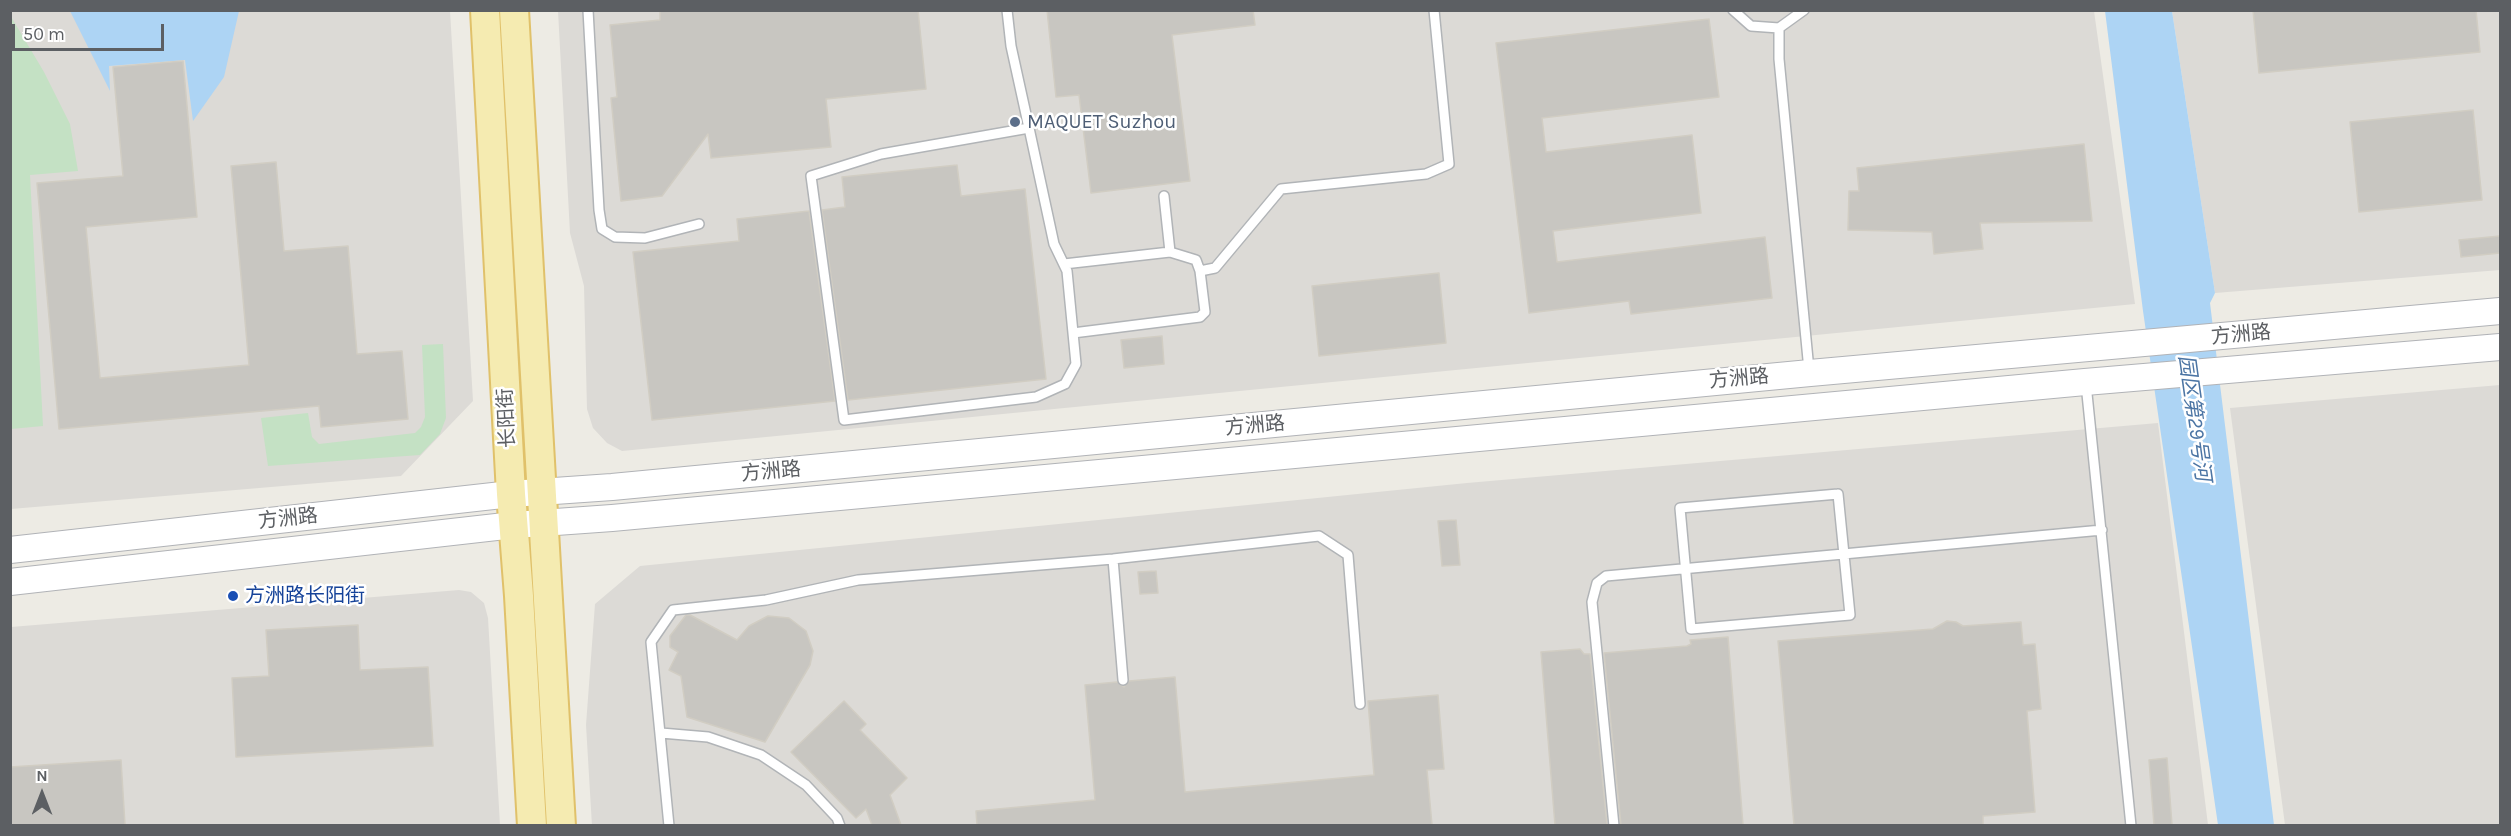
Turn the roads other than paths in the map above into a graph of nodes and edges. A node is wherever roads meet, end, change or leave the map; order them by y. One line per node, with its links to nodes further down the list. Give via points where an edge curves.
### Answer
1 (485, 10): 21 (main road, 长阳街)
2 (514, 10): 20 (main road, 长阳街)
3 (588, 10): 11 (lane, via 602,229 615,237 645,238)
4 (1007, 10): 9 (lane)
5 (1434, 10): 14 (lane, via 1449,164 1426,174 1281,189 1215,268)
6 (1733, 10): 8 (lane, via 1751,26)
7 (1804, 10): 8 (lane)
8 (1779, 28): 18 (lane)
9 (1029, 128): 13 (lane, via 1054,244); 16 (lane, via 881,154 810,176 844,420 1036,397 1065,384 1076,364)
10 (1164, 196): 12 (lane)
11 (699, 224)
12 (1170, 252): 13 (lane); 14 (lane, via 1196,260)
13 (1064, 264): 16 (lane)
14 (1200, 271): 16 (lane, via 1205,312 1200,317)
15 (2500, 311): 18 (main road, 方洲路)
16 (1073, 333)
17 (2500, 347): 19 (main road, 方洲路)
18 (1810, 373): 20 (main road, 方洲路)
19 (2085, 382): 22 (main road, 方洲路); 24 (lane)
20 (542, 492): 21 (main road, 方洲路); 22 (main road, 长阳街)
21 (511, 494): 23 (main road, 长阳街); 25 (main road, 方洲路)
22 (544, 522): 23 (main road, 方洲路); 34 (main road, 长阳街)
23 (514, 525): 29 (main road, 方洲路); 33 (main road, 长阳街)
24 (2102, 530): 26 (lane); 38 (lane)
25 (10, 550)
26 (1844, 553): 28 (lane); 28 (lane, via 1838,494 1680,508); 28 (lane, via 1850,615 1691,629)
27 (1113, 559): 30 (lane); 31 (lane, via 1319,536 1348,555); 32 (lane, via 858,580 766,600 673,610 651,642)
28 (1685, 568): 37 (lane, via 1606,576 1593,592)
29 (10, 582)
30 (1123, 680)
31 (1360, 704)
32 (661, 733): 35 (lane); 36 (lane, via 708,737 761,755 806,784)
33 (532, 825)
34 (561, 825)
35 (669, 825)
36 (840, 825)
37 (1614, 825)
38 (2131, 825)

